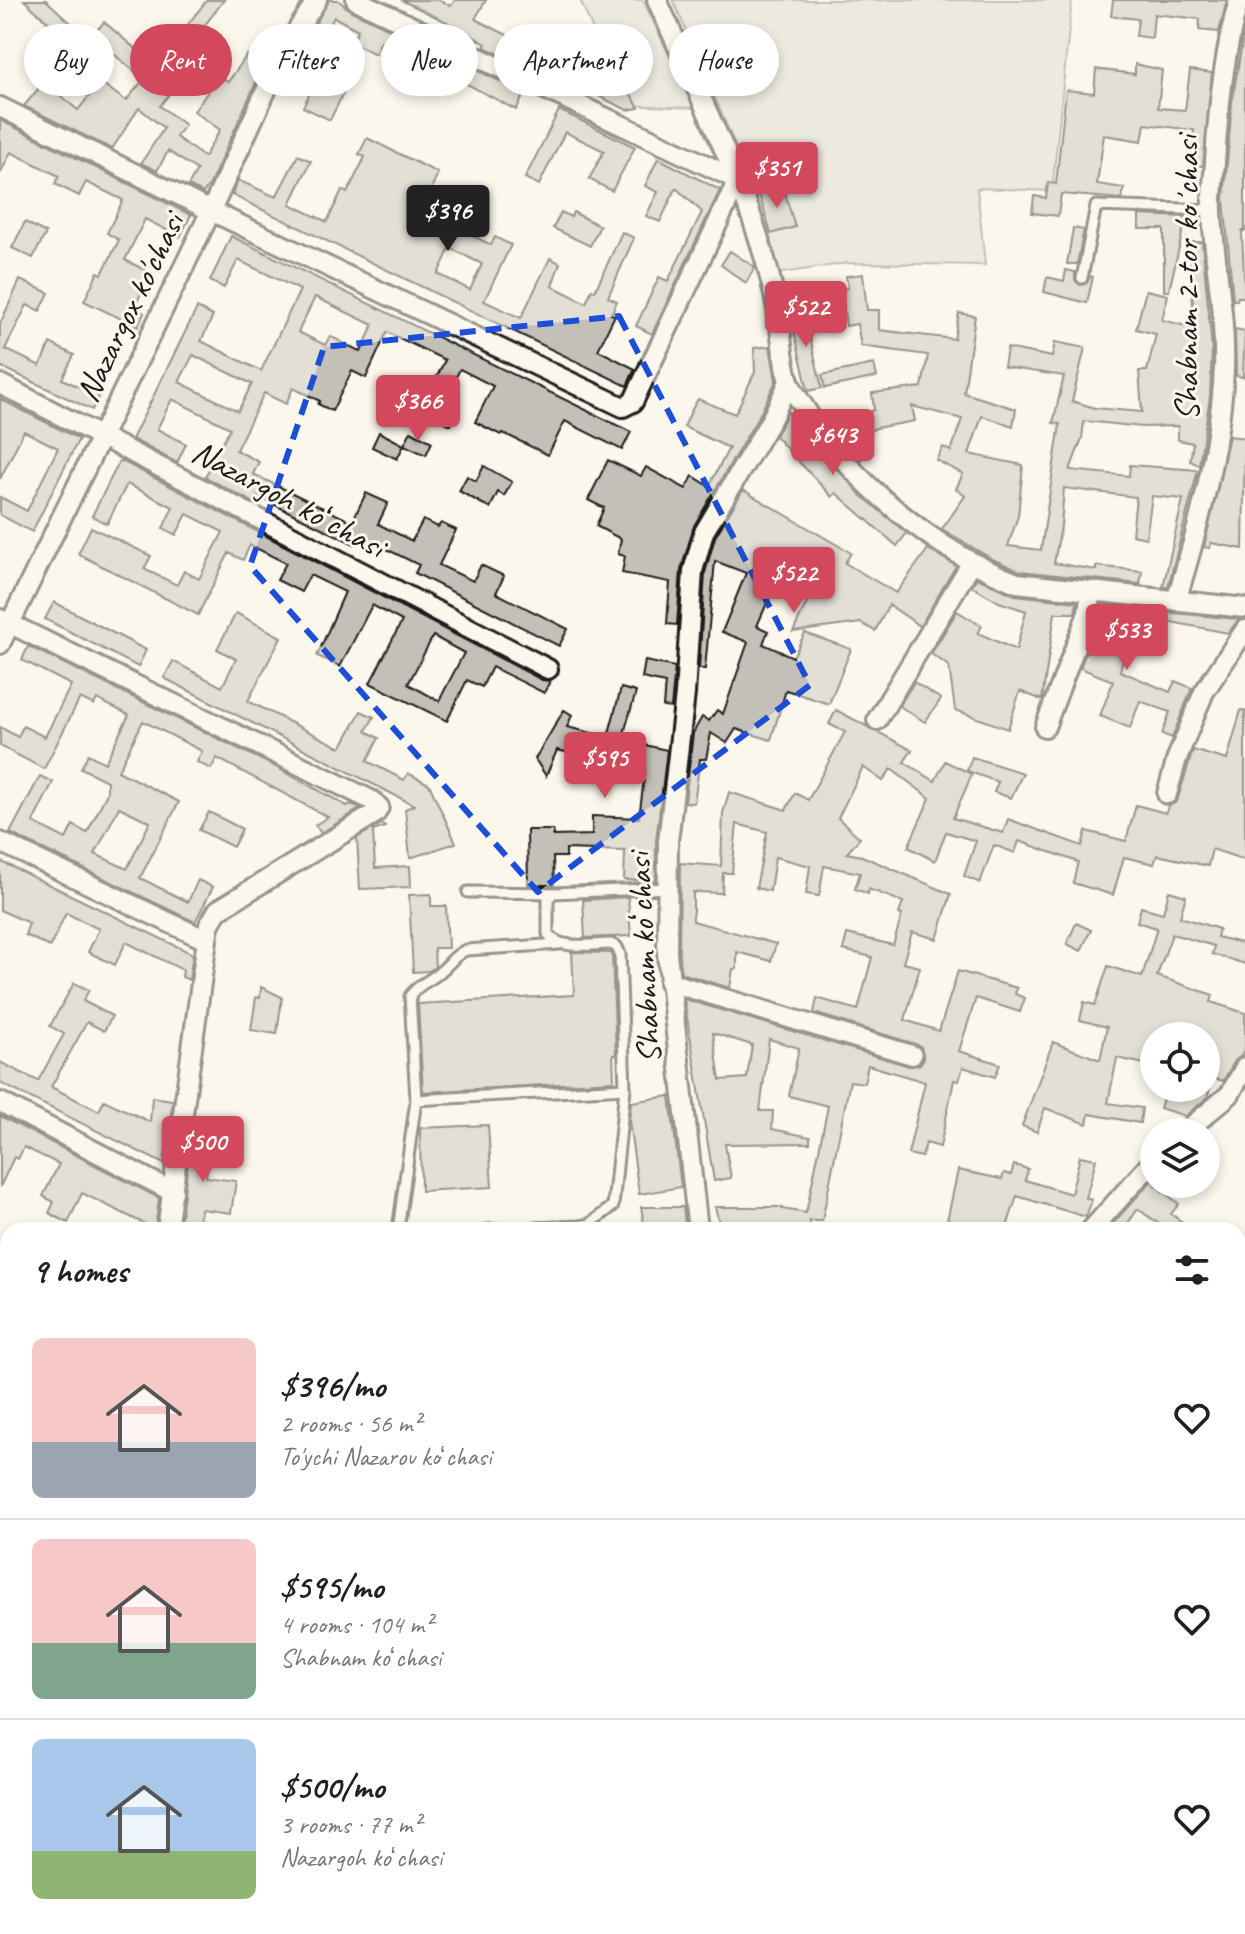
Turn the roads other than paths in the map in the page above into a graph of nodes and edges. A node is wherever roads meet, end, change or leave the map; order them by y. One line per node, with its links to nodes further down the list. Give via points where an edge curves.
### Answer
1 (317, 0): 8 (street, Nazargox ko'chasi, via 286,47)
2 (356, 0): 6 (street)
3 (657, 0): 6 (street)
4 (1239, 0): 7 (street, Shabnam 2-tor koʼchasi, via 1227,47)
5 (0, 107): 8 (street)
6 (738, 180): 8 (street, via 633,402 623,407); 10 (street, via 758,232)
7 (1212, 210): 9 (lane, via 1096,206); 15 (street, Shabnam 2-tor koʼchasi, via 1224,366 1219,434)
8 (211, 211): 12 (street, Nazargox ko'chasi)
9 (1082, 278)
10 (789, 382): 13 (street, via 817,427 867,484); 25 (street, Shabnam koʻchasi, via 704,532 693,571)
11 (0, 384): 12 (street, Nazargoh koʻchasi)
12 (102, 437): 17 (street, Nazargox ko'chasi); 20 (street, Nazargoh koʻchasi)
13 (972, 562): 14 (street, via 1017,583); 21 (street)
14 (1091, 591): 15 (street); 22 (street, via 1088,613)
15 (1176, 601): 16 (street)
16 (1245, 608)
17 (5, 621): 19 (street, Nazargox ko'chasi); 28 (street, via 379,807 218,910)
18 (1245, 630): 23 (street, via 1204,692)
19 (0, 644)
20 (548, 669)
21 (877, 720)
22 (1045, 727)
23 (1167, 794)
24 (0, 842): 28 (street)
25 (668, 888): 27 (lane); 30 (street, Shabnam koʻchasi)
26 (468, 892): 27 (lane)
27 (553, 893): 29 (lane, via 548,899 548,934)
28 (206, 940): 38 (street)
29 (560, 944): 33 (lane, via 611,944 619,950); 34 (lane, via 466,950 419,984 410,996)
30 (669, 982): 31 (street); 42 (street, Shabnam koʻchasi)
31 (912, 1055)
32 (1245, 1067): 36 (street, via 1230,1094)
33 (625, 1088): 34 (lane); 41 (lane, via 613,1206)
34 (416, 1100): 40 (lane)
35 (0, 1102): 38 (street)
36 (1202, 1118)
37 (1140, 1176): 43 (street)
38 (173, 1192): 39 (street)
39 (168, 1222)
40 (399, 1222)
41 (593, 1222)
42 (697, 1222)
43 (1098, 1222)

